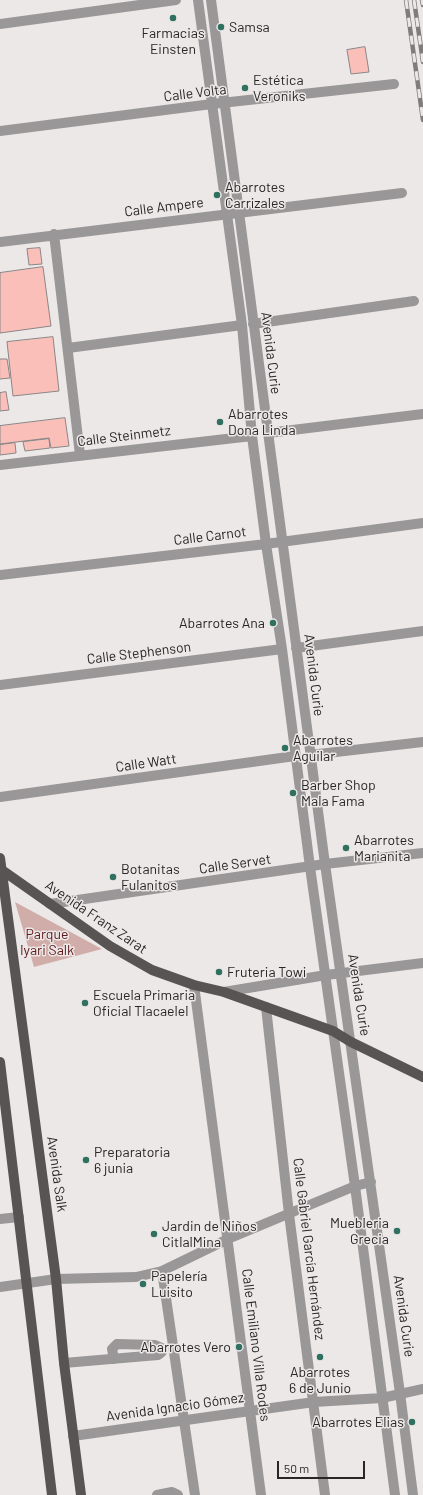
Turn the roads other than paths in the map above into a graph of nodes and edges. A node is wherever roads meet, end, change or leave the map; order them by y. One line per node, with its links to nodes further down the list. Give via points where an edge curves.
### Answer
1 (176, 0): 4 (street)
2 (198, 0): 7 (street, Avenida Curie)
3 (211, 0): 6 (street, Avenida Curie)
4 (0, 24)
5 (394, 84): 6 (street, Calle Volta)
6 (224, 103): 7 (street, Calle Volta); 10 (street, Avenida Curie)
7 (212, 104): 8 (street, Calle Volta); 11 (street, Avenida Curie)
8 (0, 131)
9 (402, 193): 10 (street, Calle Ampere)
10 (239, 213): 11 (street, Calle Ampere); 15 (street, Avenida Curie)
11 (227, 214): 12 (street, Calle Ampere); 16 (street, Avenida Curie)
12 (54, 234): 13 (street, Calle Ampere); 17 (street)
13 (0, 242)
14 (414, 301): 15 (street)
15 (253, 324): 19 (street, Avenida Curie)
16 (242, 325): 17 (street); 20 (street, Avenida Curie)
17 (68, 348): 21 (street)
18 (423, 414): 19 (street)
19 (268, 433): 24 (street, Avenida Curie)
20 (252, 436): 21 (street, Calle Steinmetz); 25 (street, Avenida Curie)
21 (80, 455): 22 (street, Calle Steinmetz)
22 (0, 465)
23 (423, 523): 24 (street, Calle Carnot)
24 (282, 541): 25 (street, Calle Carnot); 28 (street, Avenida Curie)
25 (266, 544): 26 (street, Calle Carnot); 29 (street, Avenida Curie)
26 (0, 575)
27 (423, 631): 28 (street)
28 (296, 648): 32 (street, Avenida Curie)
29 (282, 649): 30 (street, Calle Stephenson); 33 (street, Avenida Curie)
30 (0, 685)
31 (423, 742): 32 (street)
32 (310, 755): 37 (street, Avenida Curie)
33 (295, 756): 34 (street, Calle Watt); 38 (street, Avenida Curie)
34 (0, 797)
35 (423, 853): 37 (street, Calle Servet)
36 (0, 858): 39 (main road, Avenida Salk)
37 (325, 864): 38 (street, Calle Servet); 42 (street, Avenida Curie)
38 (310, 868): 40 (street, Calle Servet); 43 (street, Avenida Curie)
39 (1, 871): 40 (main road, Avenida Franz Zarat); 59 (main road, Avenida Salk)
40 (50, 904): 44 (main road, Avenida Franz Zarat, via 110,946 152,970)
41 (423, 963): 42 (street)
42 (341, 972): 43 (street); 48 (street, Avenida Curie)
43 (326, 975): 45 (street); 47 (street, Avenida Curie)
44 (194, 985): 45 (main road, Avenida Franz Zarat); 57 (street, Calle Emiliano Villa Rodes)
45 (224, 992): 46 (main road, Avenida Franz Zarat)
46 (266, 1007): 47 (main road, Avenida Franz Zarat); 54 (street, Calle Gabriel García Hernández)
47 (333, 1031): 48 (main road, Avenida Franz Zarat); 53 (street, Avenida Curie)
48 (352, 1042): 50 (main road, Avenida Franz Zarat); 52 (street, Avenida Curie)
49 (0, 1062): 51 (main road)
50 (421, 1075)
51 (2, 1097): 55 (main road)
52 (370, 1182): 53 (street); 65 (street, Avenida Curie)
53 (355, 1186): 54 (street); 66 (street, Avenida Curie)
54 (289, 1214): 57 (street); 67 (street, Calle Gabriel García Hernández)
55 (19, 1217): 56 (street); 60 (main road)
56 (0, 1219)
57 (228, 1239): 58 (street); 68 (street, Calle Emiliano Villa Rodes)
58 (162, 1271): 59 (street, via 136,1277); 69 (street)
59 (56, 1279): 60 (street); 63 (main road, Avenida Salk)
60 (27, 1283): 61 (street); 71 (main road)
61 (0, 1287)
62 (114, 1359): 63 (street)
63 (64, 1364): 70 (main road, Avenida Salk)
64 (423, 1389): 65 (street, Avenida Ignacio Gómez)
65 (400, 1393): 66 (street, Avenida Ignacio Gómez); 79 (street, Avenida Curie)
66 (382, 1398): 67 (street, Avenida Ignacio Gómez); 78 (street, Avenida Curie)
67 (314, 1402): 68 (street, Avenida Ignacio Gómez); 77 (street, Calle Gabriel García Hernández)
68 (251, 1411): 69 (street, Avenida Ignacio Gómez); 76 (street, Calle Emiliano Villa Rodes)
69 (184, 1420): 70 (street, Avenida Ignacio Gómez); 75 (street)
70 (73, 1436): 72 (main road, Avenida Salk)
71 (52, 1495)
72 (81, 1495)
73 (157, 1495): 74 (street, via 172,1492)
74 (178, 1495)
75 (195, 1495)
76 (261, 1495)
77 (325, 1495)
78 (395, 1495)
79 (413, 1495)

